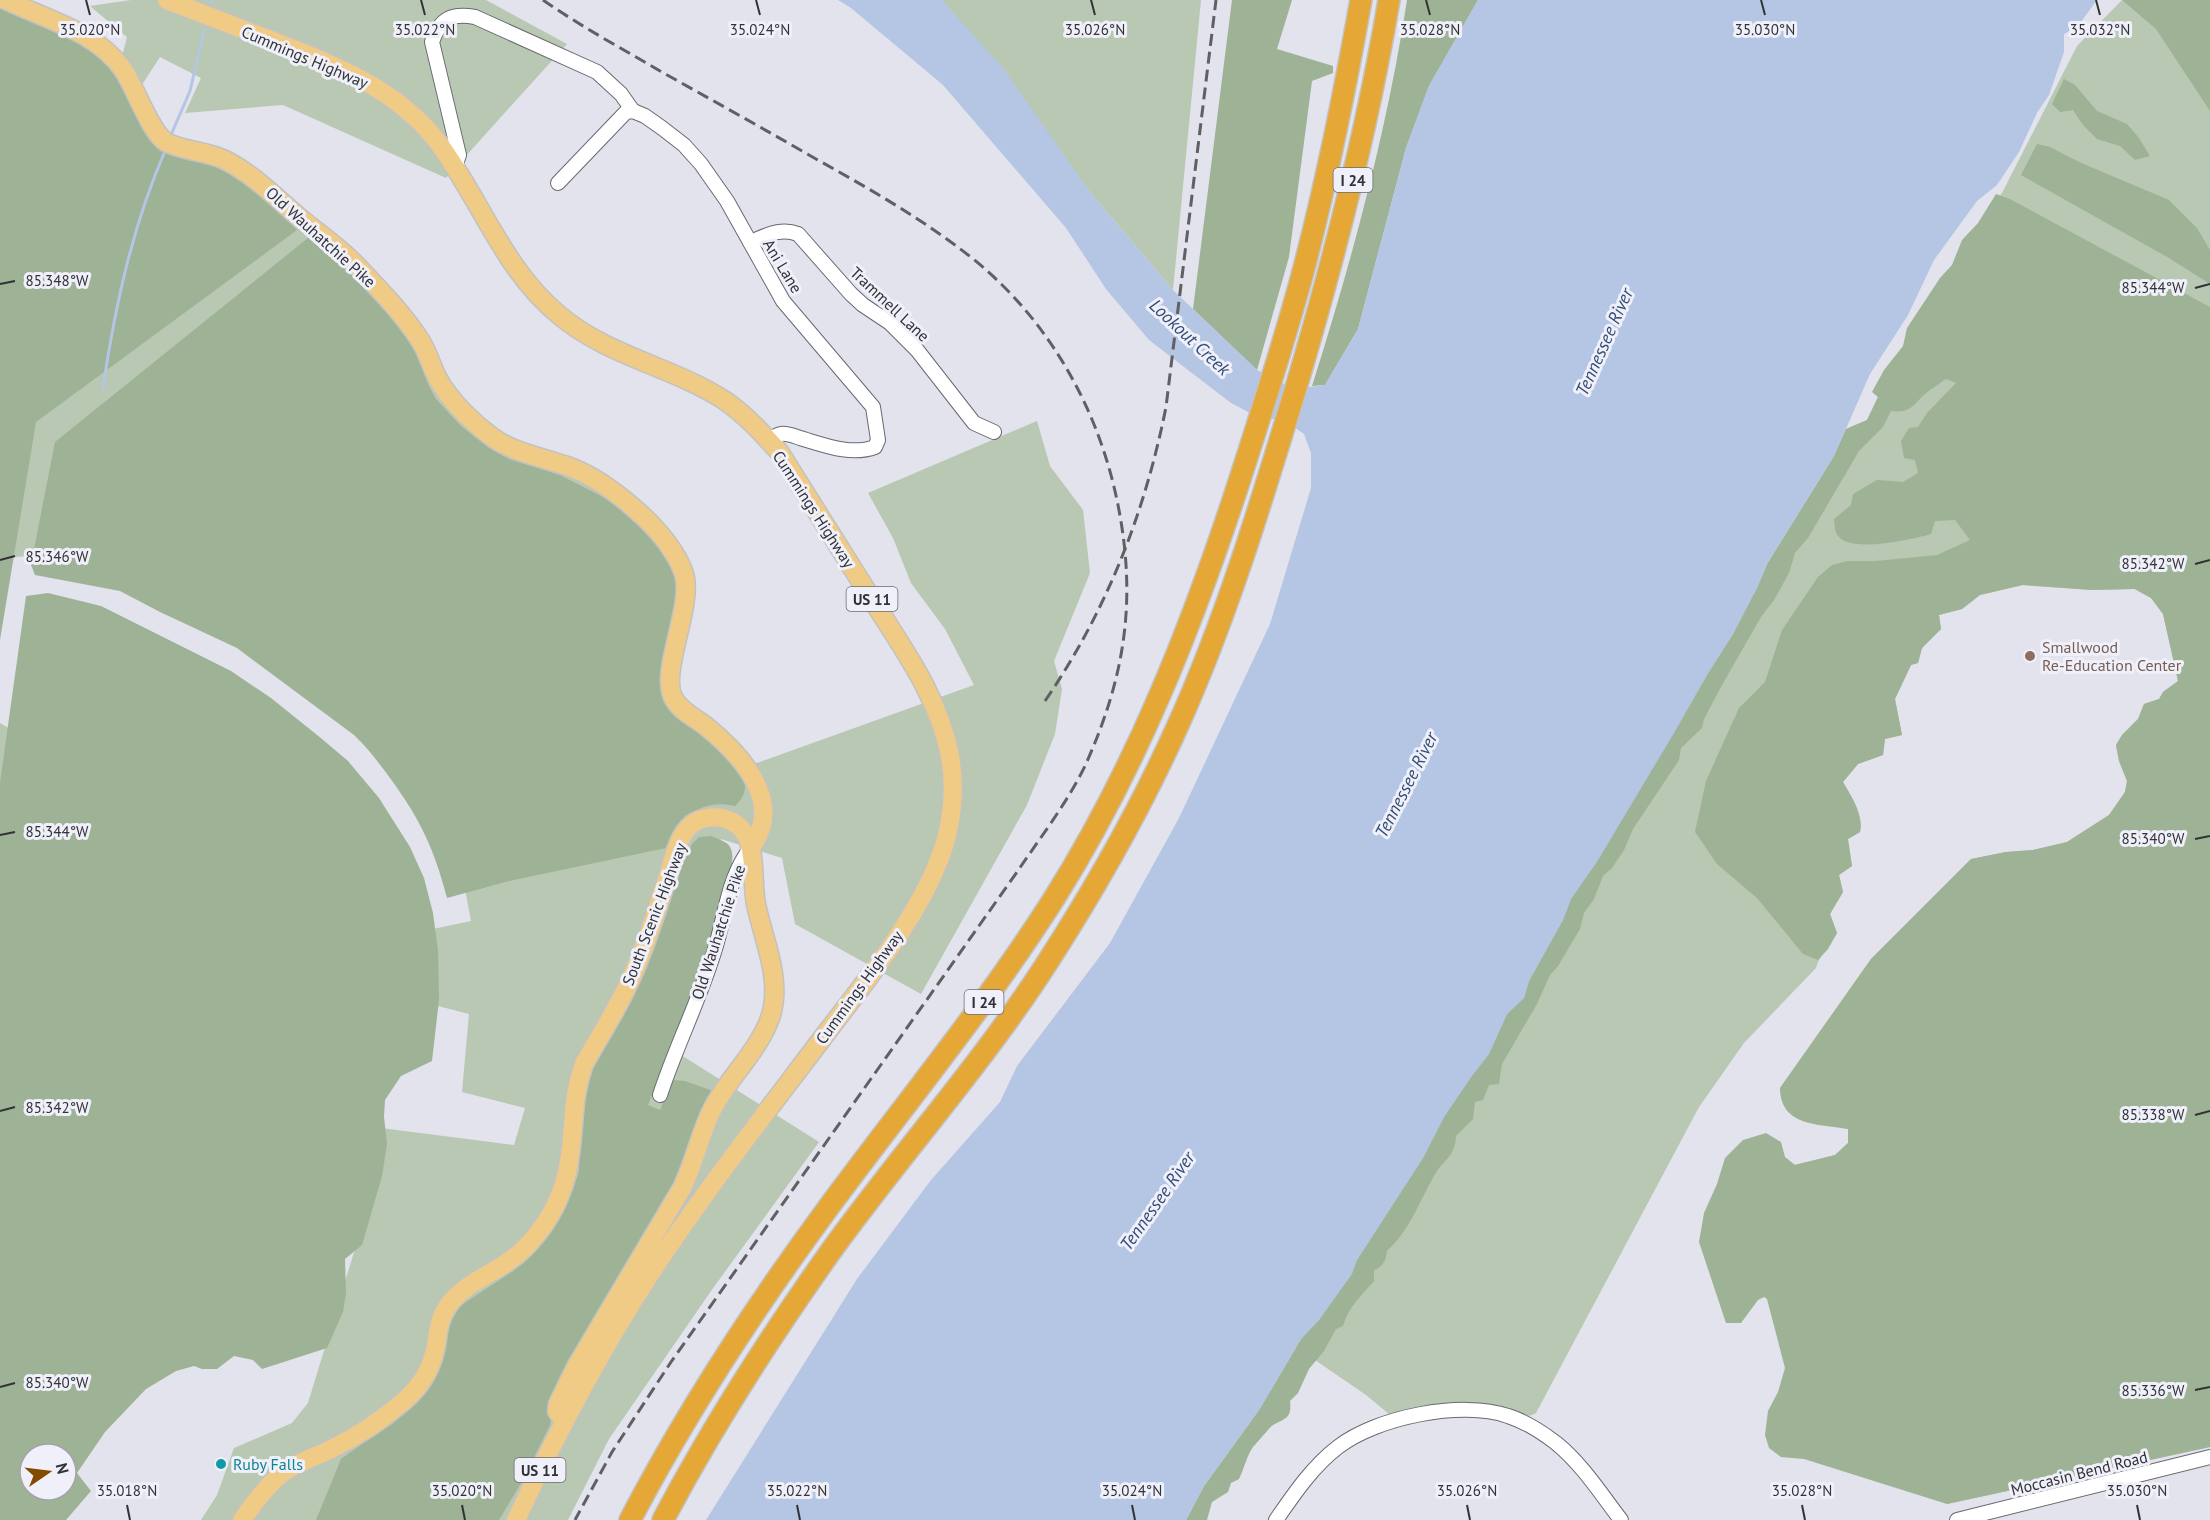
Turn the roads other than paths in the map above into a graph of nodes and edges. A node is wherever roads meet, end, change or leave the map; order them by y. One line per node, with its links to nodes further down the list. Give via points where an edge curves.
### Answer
1 (6, 0): 11 (main road, Old Wauhatchie Pike, via 76,32 110,55 121,66 165,142 216,156 242,170 358,267 410,325 423,344 438,381 493,438 519,452 592,478 633,507 669,546 680,562 686,594 669,689 678,706 729,745 754,778 764,811 758,838)
2 (166, 0): 6 (main road, Cummings Highway / US 11, via 358,76 401,104 424,126)
3 (1361, 0): 17 (highway, I 24, via 1330,159 1281,352 1214,561 1136,750 1058,893 1011,965 762,1300)
4 (1389, 0): 18 (highway, I 24, via 1353,178 1305,357 1209,650 1178,724 1138,807 1033,982 832,1250 772,1337)
5 (633, 111): 6 (street, via 597,72 475,17 458,14 436,30 432,42 459,155); 7 (street, via 626,112); 8 (street, Ani Lane, via 684,145 701,164)
6 (455, 167): 10 (main road, Cummings Highway / US 11, via 517,271 548,306 573,327 609,348 723,400)
7 (558, 183)
8 (750, 242): 9 (street, Trammell Lane, via 788,230 798,234 857,299 890,323 917,350 974,423); 10 (street, Ani Lane, via 783,301 873,407 878,440 875,447 865,451 818,444 786,434)
9 (994, 432)
10 (770, 441): 13 (main road, Cummings Highway / US 11, via 930,695 950,756 950,820 941,857 918,902 870,974 678,1232 602,1352)
11 (752, 846): 12 (street, Old Wauhatchie Pike, via 741,859 715,948); 13 (main road, via 755,896 773,971 771,1014 705,1124 696,1158 682,1188 576,1366 558,1404 557,1411); 15 (main road, South Scenic Highway, via 742,830 724,818 702,819 684,834 635,970 580,1074 573,1102 566,1178 552,1212 537,1234 511,1260 460,1292 448,1306 431,1365 407,1398 352,1437 282,1473)
12 (660, 1095)
13 (564, 1421): 16 (main road, Cummings Highway / US 11)
14 (2210, 1457): 21 (street, Moccasin Bend Road)
15 (242, 1520)
16 (516, 1520)
17 (630, 1520)
18 (663, 1520)
19 (1276, 1520): 20 (street, via 1304,1479 1339,1446 1388,1421 1419,1414 1476,1410 1509,1416 1555,1442)
20 (1621, 1520)
21 (1957, 1520)

